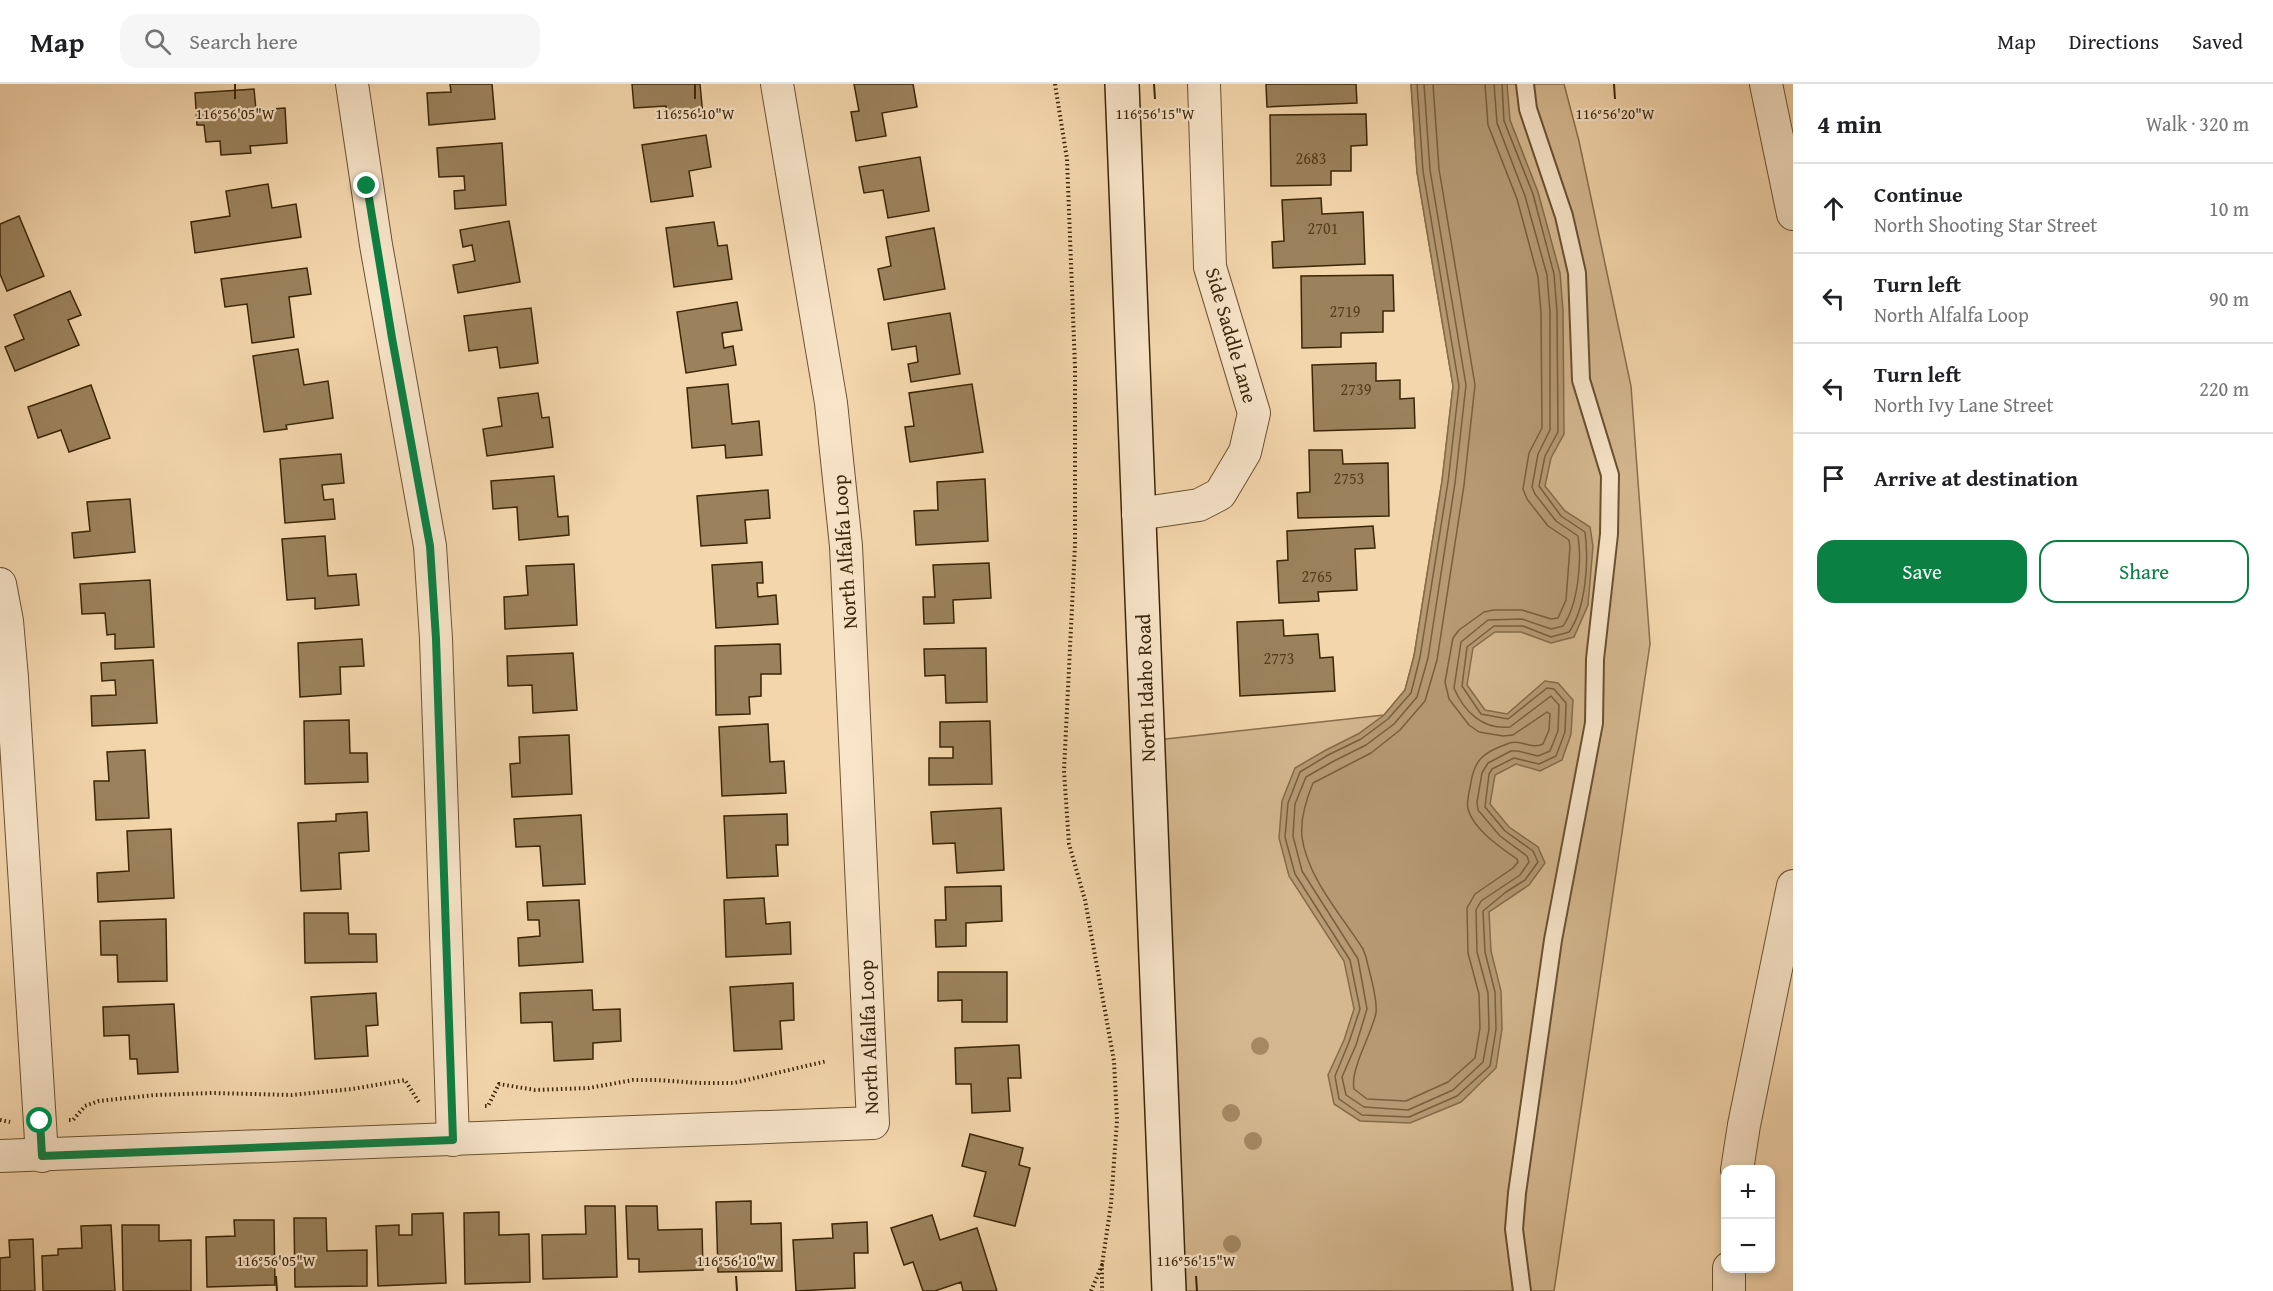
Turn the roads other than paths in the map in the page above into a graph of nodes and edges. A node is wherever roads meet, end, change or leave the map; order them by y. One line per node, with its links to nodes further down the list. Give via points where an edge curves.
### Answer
1 (352, 84): 11 (street, via 376,245 430,546)
2 (777, 84): 11 (street, North Alfalfa Loop, via 831,403 846,546 873,1123)
3 (1122, 84): 8 (main road, North Idaho Road)
4 (1204, 84): 8 (street, Side Saddle Lane, via 1210,267 1254,413 1245,452 1220,494 1199,505)
5 (1525, 84): 17 (lane, via 1528,109 1564,216 1577,273 1581,380 1610,475 1609,534 1595,659 1594,723 1553,940 1517,1193 1514,1229)
6 (1766, 84): 7 (street)
7 (1793, 214)
8 (1138, 514): 16 (main road, North Idaho Road)
9 (0, 584): 13 (street, via 12,678)
10 (1793, 886): 14 (street)
11 (453, 1140): 13 (street, North Alfalfa Loop)
12 (0, 1156): 13 (street, North Alfalfa Loop)
13 (42, 1156)
14 (1738, 1165)
15 (1729, 1273): 18 (street)
16 (1169, 1291)
17 (1522, 1291)
18 (1729, 1291)

